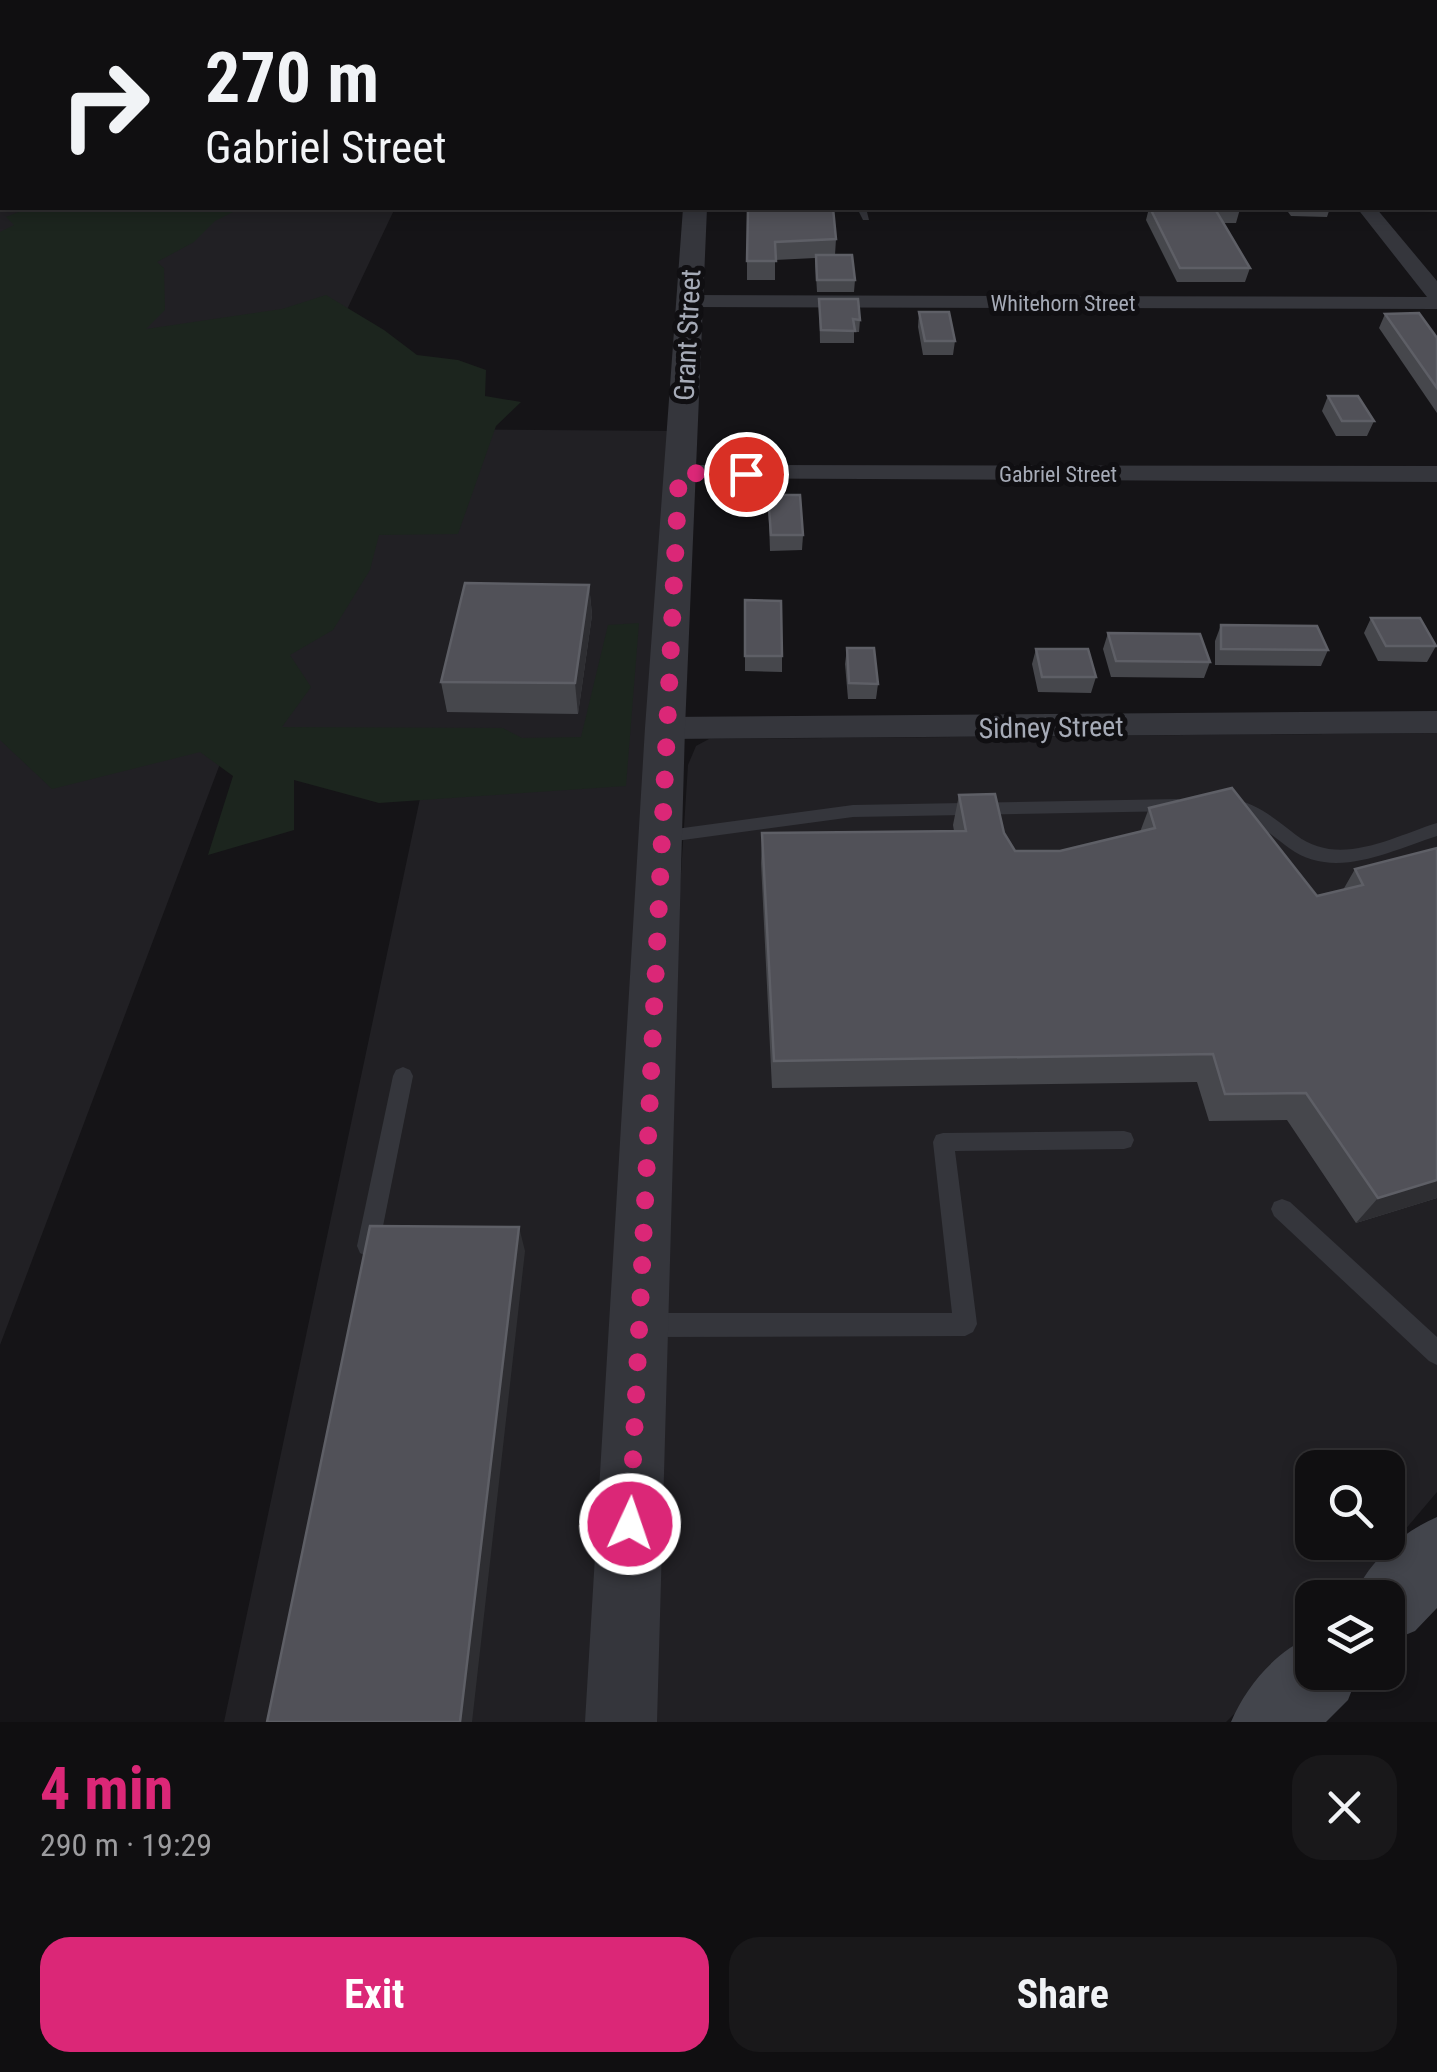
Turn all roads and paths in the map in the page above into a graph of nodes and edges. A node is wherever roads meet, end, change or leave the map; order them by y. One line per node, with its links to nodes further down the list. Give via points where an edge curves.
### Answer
1 (695, 210): 4 (street, Grant Street)
2 (1368, 210): 3 (street)
3 (1437, 295)
4 (689, 300): 5 (street, Whitehorn Street); 6 (street, Grant Street)
5 (1437, 304)
6 (679, 473): 7 (street, Gabriel Street); 9 (street, Grant Street)
7 (1437, 474)
8 (1437, 722): 9 (street, Sidney Street)
9 (665, 728): 13 (street, Grant Street)
10 (1215, 804): 12 (lane, via 1256,812 1316,856 1342,858)
11 (1196, 805): 13 (lane, via 852,810)
12 (1437, 829)
13 (660, 837): 18 (street, Grant Street)
14 (403, 1076): 17 (lane)
15 (1124, 1140): 18 (lane, via 942,1142 965,1324)
16 (1282, 1209): 19 (lane)
17 (363, 1272)
18 (638, 1325): 23 (street, Grant Street)
19 (1437, 1353)
20 (1437, 1554): 21 (main road)
21 (1405, 1587)
22 (1303, 1690): 24 (main road)
23 (620, 1722)
24 (1272, 1722)

